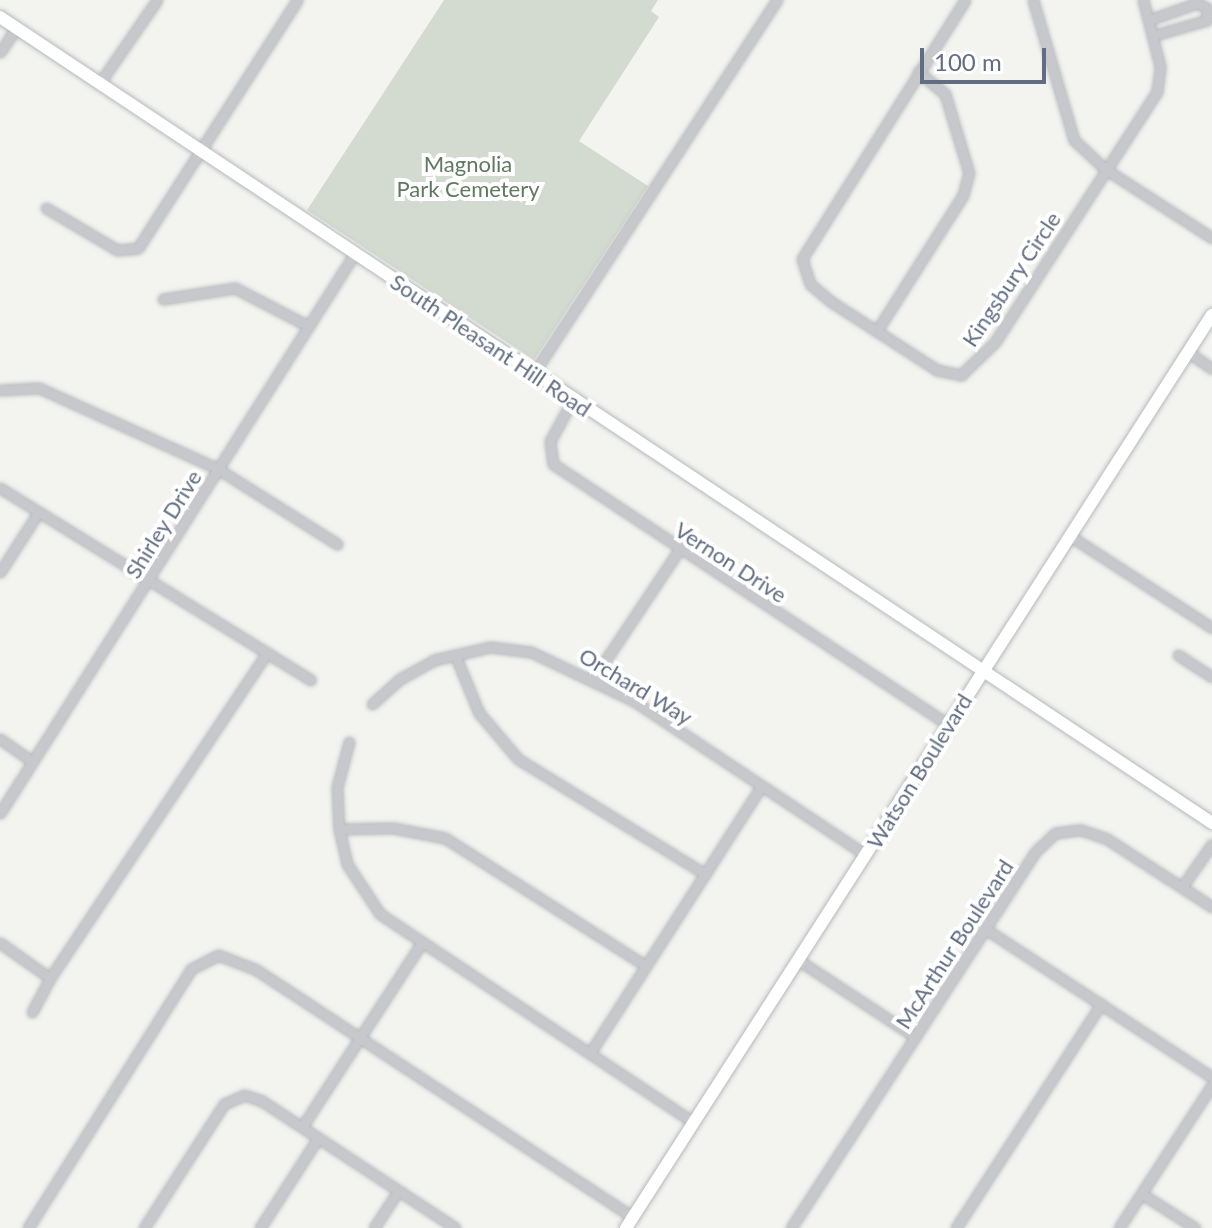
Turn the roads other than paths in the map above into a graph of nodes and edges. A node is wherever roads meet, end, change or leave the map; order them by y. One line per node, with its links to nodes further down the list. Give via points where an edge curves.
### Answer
1 (157, 0): 13 (street)
2 (297, 0): 14 (street)
3 (777, 0): 25 (street)
4 (965, 0): 12 (street, Kingsbury Circle)
5 (1033, 0): 15 (street, via 1066,122 1084,151)
6 (1143, 0): 8 (street, Kingsbury Circle)
7 (0, 17): 9 (street, South Pleasant Hill Road)
8 (1149, 20): 10 (street, Kingsbury Circle); 10 (street, via 1197,3 1207,8 1207,20)
9 (16, 28): 11 (street); 13 (street, South Pleasant Hill Road)
10 (1155, 35): 15 (street, Kingsbury Circle, via 1157,92)
11 (0, 52)
12 (918, 71): 22 (street, via 945,94 969,173 963,195); 22 (street, Kingsbury Circle, via 802,259 810,284)
13 (99, 84): 14 (street, South Pleasant Hill Road)
14 (199, 148): 16 (street, via 138,248 126,251 105,244); 18 (street, South Pleasant Hill Road)
15 (1105, 169): 17 (street); 22 (street, Kingsbury Circle, via 995,342 961,375 937,370)
16 (46, 208)
17 (1212, 238)
18 (355, 253): 21 (street, Shirley Drive); 25 (street, South Pleasant Hill Road)
19 (163, 299): 21 (street, via 235,288)
20 (1212, 315): 23 (street, Watson Boulevard)
21 (308, 326): 28 (street, Shirley Drive)
22 (878, 329)
23 (1188, 352): 24 (street); 31 (street, Watson Boulevard)
24 (1212, 369)
25 (533, 374): 27 (street, South Pleasant Hill Road)
26 (0, 390): 28 (street, via 39,388)
27 (572, 401): 33 (street, Vernon Drive, via 550,441 553,464); 40 (street, South Pleasant Hill Road)
28 (218, 469): 32 (street); 35 (street, Shirley Drive)
29 (0, 488): 30 (street)
30 (38, 513): 34 (street); 35 (street)
31 (1070, 536): 36 (street); 40 (street, Watson Boulevard)
32 (337, 544)
33 (679, 550): 42 (street); 45 (street, Vernon Drive)
34 (0, 572)
35 (149, 580): 37 (street); 48 (street, Shirley Drive)
36 (1212, 628)
37 (267, 653): 43 (street); 63 (street)
38 (455, 655): 42 (street, Orchard Way, via 512,648 554,659); 44 (street, Orchard Way, via 417,667); 55 (street, via 479,713 518,759)
39 (1178, 655): 41 (street)
40 (983, 671): 45 (street, Watson Boulevard); 51 (street, South Pleasant Hill Road)
41 (1212, 677)
42 (593, 679): 49 (street, Orchard Way)
43 (311, 680)
44 (372, 704)
45 (948, 724): 54 (street, Watson Boulevard)
46 (0, 739): 48 (street)
47 (349, 742): 52 (street, via 337,787)
48 (31, 761): 50 (street, Shirley Drive)
49 (761, 787): 54 (street, Orchard Way); 55 (street)
50 (0, 813)
51 (1212, 823)
52 (339, 829): 60 (street, via 347,864 368,899); 62 (street, via 393,828 445,838)
53 (1212, 844): 56 (street)
54 (866, 855): 61 (street, Watson Boulevard)
55 (705, 874): 62 (street)
56 (1182, 887): 57 (street, McArthur Boulevard); 58 (street, McArthur Boulevard, via 1107,839 1081,830 1055,833 1036,851)
57 (1212, 907)
58 (987, 930): 64 (street); 66 (street, McArthur Boulevard)
59 (0, 943): 63 (street)
60 (420, 945): 67 (street); 68 (street)
61 (798, 960): 66 (street); 71 (street, Watson Boulevard)
62 (644, 965): 68 (street)
63 (50, 978): 65 (street)
64 (1101, 1004): 69 (street); 83 (street)
65 (32, 1012)
66 (915, 1037): 82 (street, McArthur Boulevard)
67 (360, 1038): 72 (street); 76 (street); 77 (street, via 255,969 231,957 206,957 191,969)
68 (590, 1053): 71 (street)
69 (1212, 1077)
70 (1212, 1085): 75 (street)
71 (694, 1123): 76 (street, Watson Boulevard)
72 (302, 1127): 73 (street); 78 (street, via 262,1101 232,1098)
73 (318, 1138): 74 (street); 79 (street)
74 (398, 1191): 80 (street); 81 (street)
75 (1142, 1194): 84 (street); 85 (street)
76 (630, 1222)
77 (28, 1228)
78 (144, 1228)
79 (260, 1228)
80 (374, 1228)
81 (455, 1228)
82 (791, 1228)
83 (956, 1228)
84 (1119, 1228)
85 (1195, 1228)

